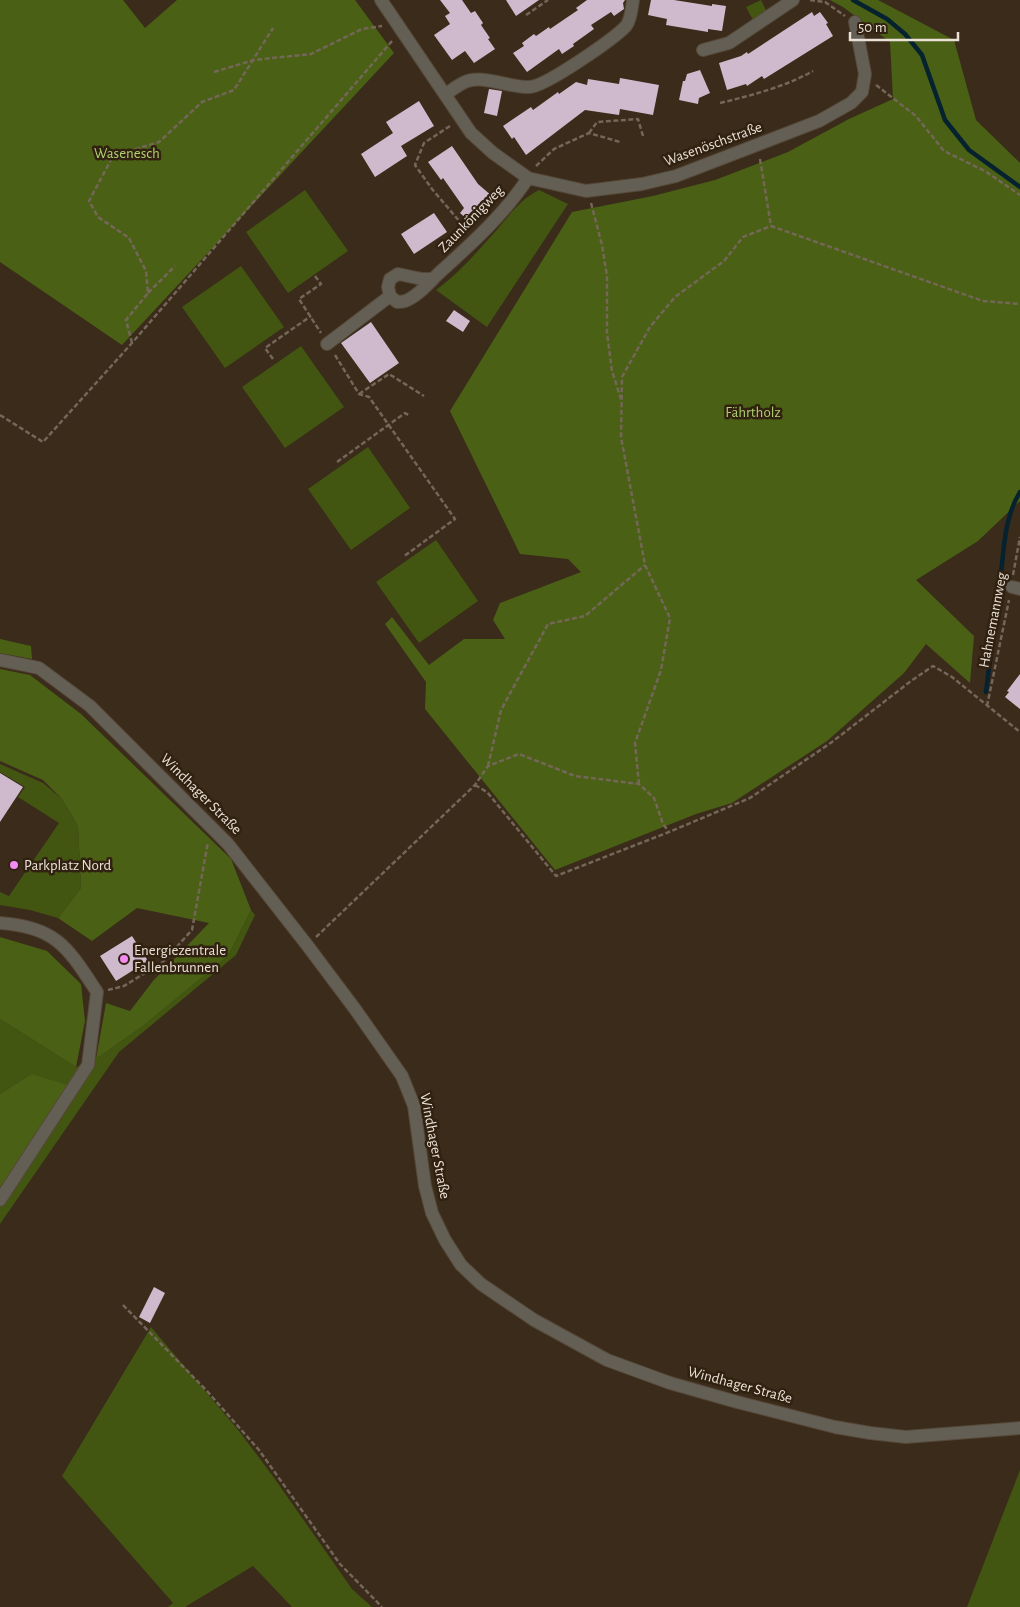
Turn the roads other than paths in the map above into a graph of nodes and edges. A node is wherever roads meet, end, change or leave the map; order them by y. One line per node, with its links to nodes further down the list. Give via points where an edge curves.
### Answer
1 (380, 0): 6 (street, Wasenöschstraße)
2 (633, 0): 6 (street, via 628,24 610,40 549,80 532,87 478,79 466,81)
3 (793, 0): 5 (street, via 729,43)
4 (855, 22): 7 (street, Wasenöschstraße, via 864,74 862,92 851,103 818,121 676,176 642,184 586,191)
5 (703, 50)
6 (446, 94): 7 (street, Wasenöschstraße, via 471,132)
7 (528, 178): 8 (street, Zaunkönigweg, via 517,195)
8 (433, 279): 9 (street, Zaunkönigweg, via 405,301 397,302); 9 (street, via 398,274 390,279)
9 (390, 296): 10 (street)
10 (328, 344)
11 (0, 660): 14 (street, Windhager Straße, via 39,668 90,706 228,844 307,945 402,1076 414,1106 432,1213 461,1265 481,1284 534,1320 607,1360 737,1402 835,1427 906,1437)
12 (0, 923): 13 (street, via 23,924 54,937 73,956 97,992 88,1065)
13 (0, 1200)
14 (1020, 1428)

